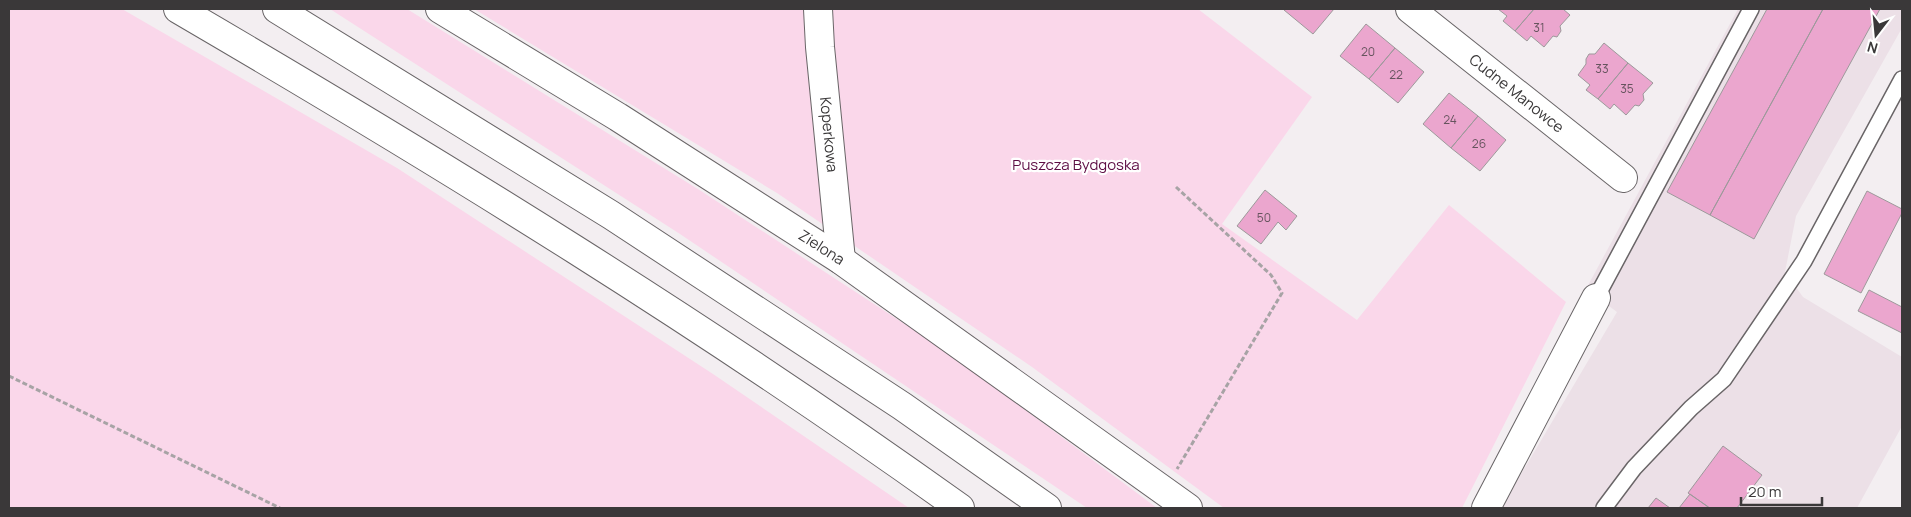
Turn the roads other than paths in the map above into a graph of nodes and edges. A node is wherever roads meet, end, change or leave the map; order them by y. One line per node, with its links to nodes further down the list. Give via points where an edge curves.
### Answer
1 (178, 9): 11 (main road, via 589,258 870,444)
2 (277, 9): 12 (main road, via 611,216 902,406)
3 (440, 9): 9 (main road, Zielona, via 618,117)
4 (818, 9): 9 (main road, Koperkowa)
5 (1410, 9): 8 (main road, Cudne Manowce)
6 (1751, 9): 10 (lane)
7 (1902, 78): 15 (lane, via 1804,260 1724,379 1691,408 1634,468)
8 (1623, 178)
9 (841, 260): 13 (main road, Zielona)
10 (1596, 298): 14 (main road)
11 (960, 508)
12 (1047, 508)
13 (1188, 508)
14 (1486, 508)
15 (1604, 508)

